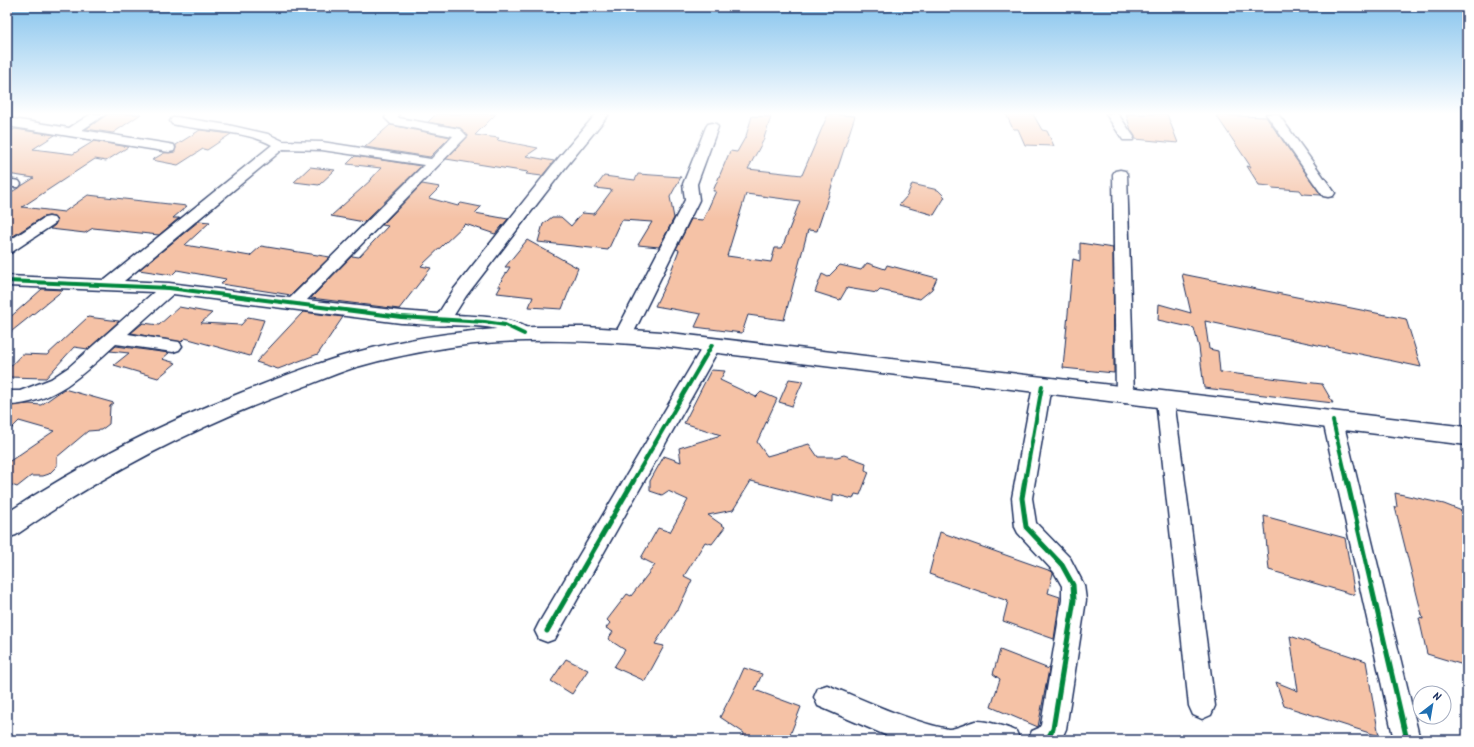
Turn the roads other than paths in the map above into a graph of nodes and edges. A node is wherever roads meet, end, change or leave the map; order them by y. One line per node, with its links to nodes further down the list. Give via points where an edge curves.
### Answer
1 (274, 149): 13 (street)
2 (341, 149): 7 (street)
3 (449, 149): 7 (street)
4 (574, 149): 16 (street, via 469,281)
5 (704, 149): 18 (street, via 690,184 692,200)
6 (1296, 149): 9 (street)
7 (434, 163): 15 (street)
8 (1120, 174): 23 (street)
9 (1328, 194)
10 (49, 220): 11 (street)
11 (7, 249)
12 (7, 281): 13 (street)
13 (110, 284): 14 (street)
14 (169, 288): 15 (street); 19 (street)
15 (294, 303): 16 (street)
16 (442, 321): 17 (street, via 505,325)
17 (524, 334): 18 (main road); 28 (main road, via 459,339 389,353 347,363 269,390 228,406 106,464 42,502)
18 (623, 336): 20 (main road)
19 (114, 338): 21 (street); 24 (street, via 57,384 22,398)
20 (712, 345): 22 (main road); 29 (street)
21 (173, 346)
22 (1042, 386): 23 (main road); 35 (street, via 1022,498 1026,527 1062,565 1073,585 1074,600 1054,729 1048,738)
23 (1125, 396): 25 (main road)
24 (7, 398)
25 (1165, 400): 26 (main road); 31 (street)
26 (1333, 421): 27 (main road); 36 (street)
27 (1467, 436)
28 (7, 527)
29 (547, 632)
30 (828, 697): 32 (street, via 899,728 928,738)
31 (1202, 706)
32 (944, 740)
33 (955, 740): 34 (street, via 976,734)
34 (1008, 740)
35 (1042, 740)
36 (1407, 740)

